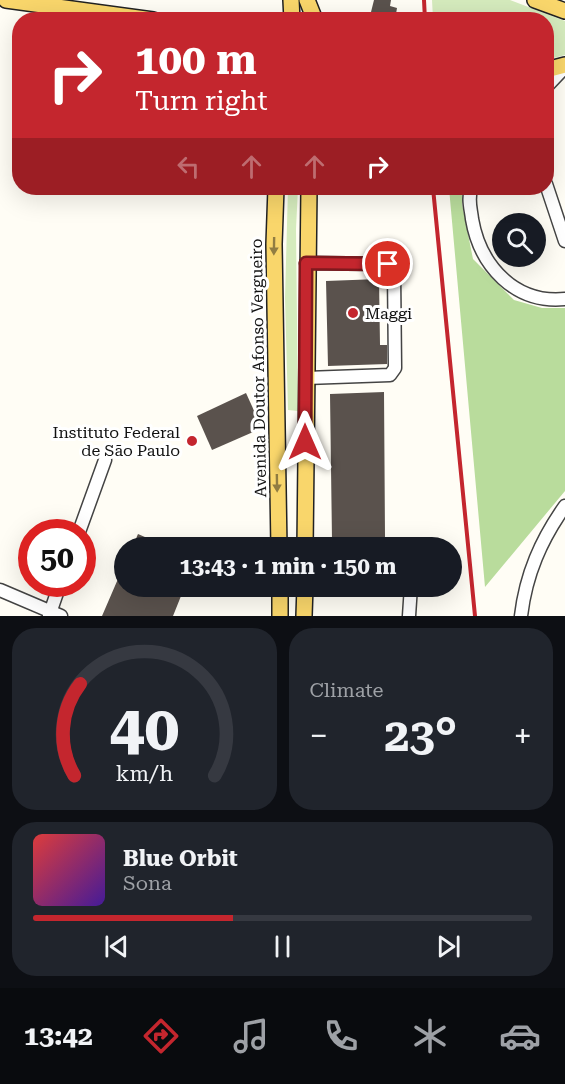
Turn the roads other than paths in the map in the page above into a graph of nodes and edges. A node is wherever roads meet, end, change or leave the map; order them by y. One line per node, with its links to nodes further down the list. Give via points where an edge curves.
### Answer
1 (6, 0): 4 (main road)
2 (535, 0): 3 (main road)
3 (565, 11)
4 (94, 12)
5 (565, 66): 6 (street)
6 (554, 78)
7 (276, 195): 18 (main road, Avenida Doutor Afonso Vergueiro, one-way to 18)
8 (309, 195): 12 (main road)
9 (470, 195): 13 (street, via 474,232 484,259 501,278 527,295)
10 (550, 195): 11 (street)
11 (565, 241)
12 (306, 263): 14 (main road); 14 (street, via 392,267 395,368 390,375)
13 (565, 299)
14 (306, 378): 19 (main road)
15 (105, 460): 17 (street)
16 (565, 506): 29 (street, via 543,539 524,588)
17 (84, 519)
18 (279, 537)
19 (305, 537)
20 (0, 591): 25 (street)
21 (57, 597): 25 (street)
22 (279, 597): 26 (main road)
23 (304, 597): 27 (main road)
24 (410, 597): 28 (street)
25 (53, 614)
26 (280, 616)
27 (304, 616)
28 (409, 616)
29 (520, 616)

